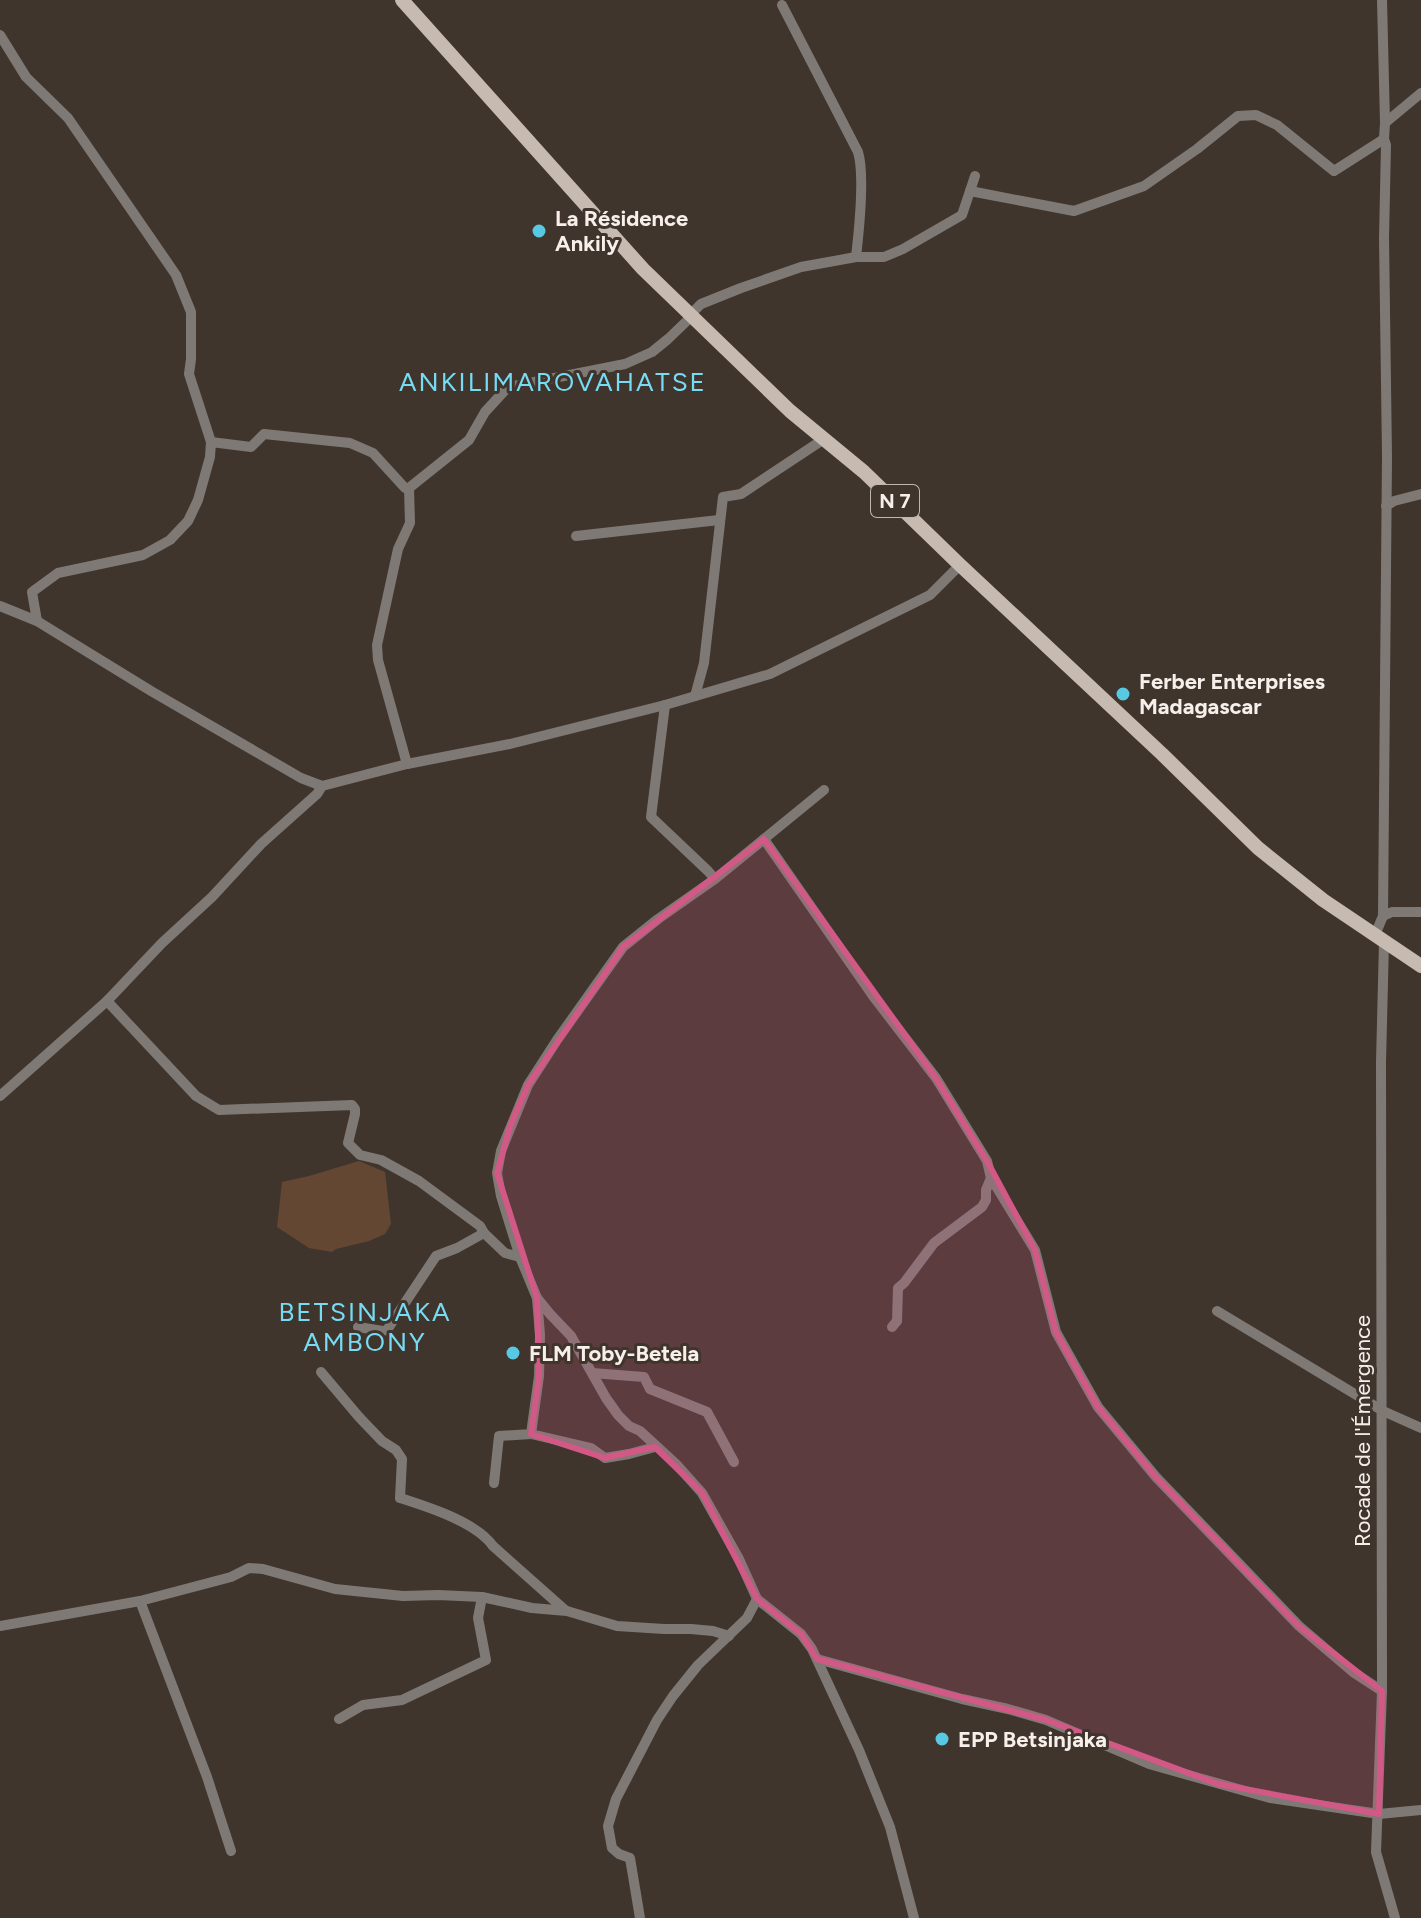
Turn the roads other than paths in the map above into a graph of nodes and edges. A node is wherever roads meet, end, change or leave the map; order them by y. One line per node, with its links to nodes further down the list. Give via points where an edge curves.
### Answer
1 (402, 0): 11 (main road, N 7, via 643,269)
2 (1382, 0): 6 (street)
3 (782, 5): 10 (street, via 858,152)
4 (0, 35): 13 (street, via 26,77 68,118 176,275 191,312 189,374)
5 (1421, 93): 6 (street)
6 (1385, 123): 7 (street)
7 (1384, 139): 9 (street, via 1334,171 1277,125 1256,115 1238,116 1144,186 1074,211); 16 (street)
8 (975, 176): 9 (street)
9 (970, 191): 10 (street, via 962,215 884,257)
10 (856, 257): 11 (street, via 786,272 701,304)
11 (692, 315): 12 (main road, N 7); 14 (street, via 652,352 625,364 508,387 469,440)
12 (824, 439): 17 (street, via 741,494 723,497); 19 (main road, N 7)
13 (211, 442): 14 (street, via 251,447 264,434 350,443 373,453); 21 (street, via 198,500 170,540 143,555 58,573 32,592)
14 (409, 488): 24 (street, via 410,523 398,549 377,645)
15 (1421, 494): 16 (street)
16 (1386, 506): 30 (street)
17 (719, 520): 18 (street); 22 (street, via 704,663)
18 (576, 536)
19 (960, 565): 22 (street, via 930,595 770,674); 31 (main road, N 7, via 1258,848)
20 (0, 606): 21 (street)
21 (37, 621): 25 (street)
22 (695, 696): 23 (street)
23 (665, 705): 24 (street); 28 (street, via 651,817)
24 (407, 764): 25 (street)
25 (322, 786): 33 (street)
26 (824, 790): 27 (street)
27 (764, 839): 28 (street); 35 (street, via 936,1078 987,1161)
28 (715, 879): 37 (street, via 623,947 528,1085 497,1173)
29 (1421, 912): 30 (street)
30 (1383, 916): 31 (street)
31 (1380, 939): 32 (main road, N 7); 44 (street, Rocade de l'Émergence)
32 (1421, 966)
33 (107, 1001): 34 (street); 36 (street, via 212,1107 352,1105 348,1143 360,1155 419,1181)
34 (0, 1096)
35 (991, 1178): 41 (street, via 982,1207 934,1243 898,1288 897,1321); 57 (street, via 1035,1250 1056,1332 1098,1407 1156,1477 1299,1626)
36 (484, 1233): 37 (street, via 505,1253); 40 (street, via 436,1256 387,1330)
37 (520, 1257): 38 (street)
38 (537, 1298): 43 (street, via 571,1336); 46 (street, via 539,1376)
39 (1217, 1311): 44 (street)
40 (358, 1327)
41 (892, 1327)
42 (321, 1372): 53 (street, via 402,1459 400,1498 479,1531)
43 (592, 1373): 47 (street, via 618,1415); 48 (street, via 644,1377 650,1389 707,1412)
44 (1383, 1411): 45 (street); 57 (street, Rocade de l'Émergence)
45 (1421, 1428)
46 (531, 1434): 47 (street, via 591,1448 605,1458); 49 (street, via 499,1436)
47 (655, 1447): 51 (street, via 702,1493)
48 (734, 1462)
49 (494, 1483)
50 (482, 1597): 52 (street, via 335,1589 249,1568); 53 (street); 58 (street, via 478,1618 486,1660 402,1700 363,1705)
51 (757, 1599): 55 (street); 56 (street, via 801,1634)
52 (140, 1601): 54 (street); 61 (street)
53 (567, 1611): 55 (street, via 617,1626)
54 (0, 1626)
55 (729, 1636): 62 (street, via 673,1696 616,1799 608,1826 612,1848 630,1858)
56 (817, 1659): 60 (street, via 1046,1720 1149,1764 1218,1784 1270,1798); 63 (street, via 890,1827)
57 (1382, 1691): 60 (street, Rocade de l'Émergence)
58 (339, 1719)
59 (1421, 1810): 60 (street)
60 (1379, 1814): 64 (street, Rocade de l'Émergence, via 1376,1852)
61 (231, 1851)
62 (640, 1918)
63 (914, 1918)
64 (1395, 1918)

